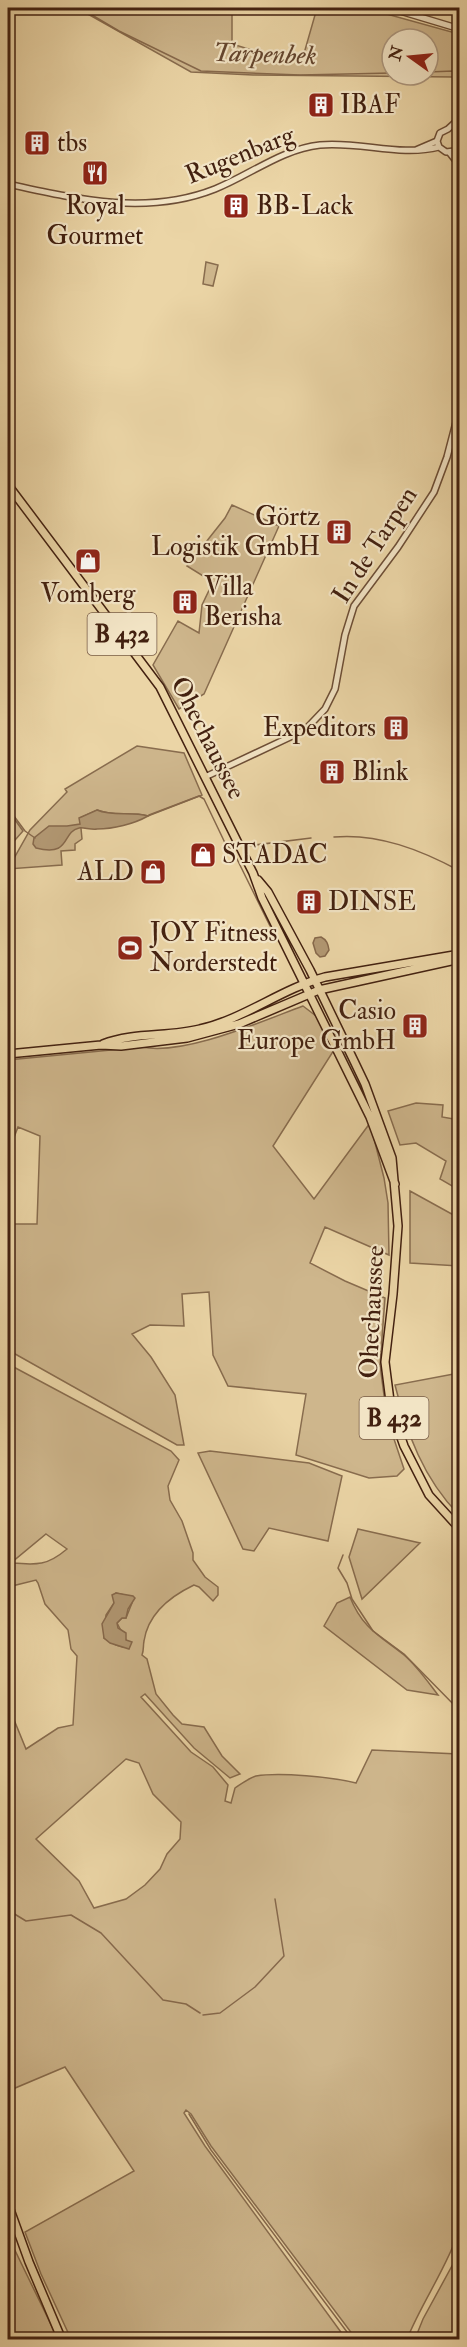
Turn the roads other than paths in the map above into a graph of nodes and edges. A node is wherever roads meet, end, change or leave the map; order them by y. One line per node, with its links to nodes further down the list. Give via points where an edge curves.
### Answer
1 (390, 8): 2 (street)
2 (459, 29)
3 (459, 118): 4 (street, Rugenbarg)
4 (448, 129): 5 (street); 6 (street, Rugenbarg)
5 (459, 132): 8 (street)
6 (436, 141): 7 (street); 9 (street, Rugenbarg)
7 (439, 147): 9 (street, Rugenbarg); 10 (street)
8 (458, 147): 10 (street); 11 (street)
9 (416, 150): 13 (street, Rugenbarg, via 320,145 282,155 213,189 151,203 87,200)
10 (449, 152): 12 (street)
11 (459, 156)
12 (459, 166)
13 (8, 184)
14 (459, 407): 16 (street, In de Tarpen, via 434,492 354,606 335,689 325,709 305,730)
15 (8, 485): 16 (main road, Ohechaussee / B 432, via 160,687)
16 (204, 777): 17 (main road, Ohechaussee / B 432)
17 (253, 873): 20 (main road, Ohechaussee / B 432, via 268,892); 21 (main road, Ohechaussee / B 432)
18 (459, 954): 20 (main road)
19 (459, 959): 22 (main road)
20 (315, 980): 21 (main road); 22 (main road, Ohechaussee / B 432)
21 (305, 984): 23 (main road, Ohechaussee / B 432); 24 (main road, via 201,1029 116,1039)
22 (319, 990): 23 (main road); 26 (main road, Ohechaussee / B 432, via 365,1084 392,1158)
23 (310, 993): 24 (main road, via 208,1033 121,1046); 26 (main road, Ohechaussee / B 432, via 370,1117)
24 (101, 1045): 25 (main road)
25 (8, 1054)
26 (395, 1184): 27 (main road, Ohechaussee / B 432, via 397,1238 385,1362 391,1409 404,1446 429,1495)
27 (459, 1529)
28 (8, 2204): 29 (main road)
29 (62, 2340)

